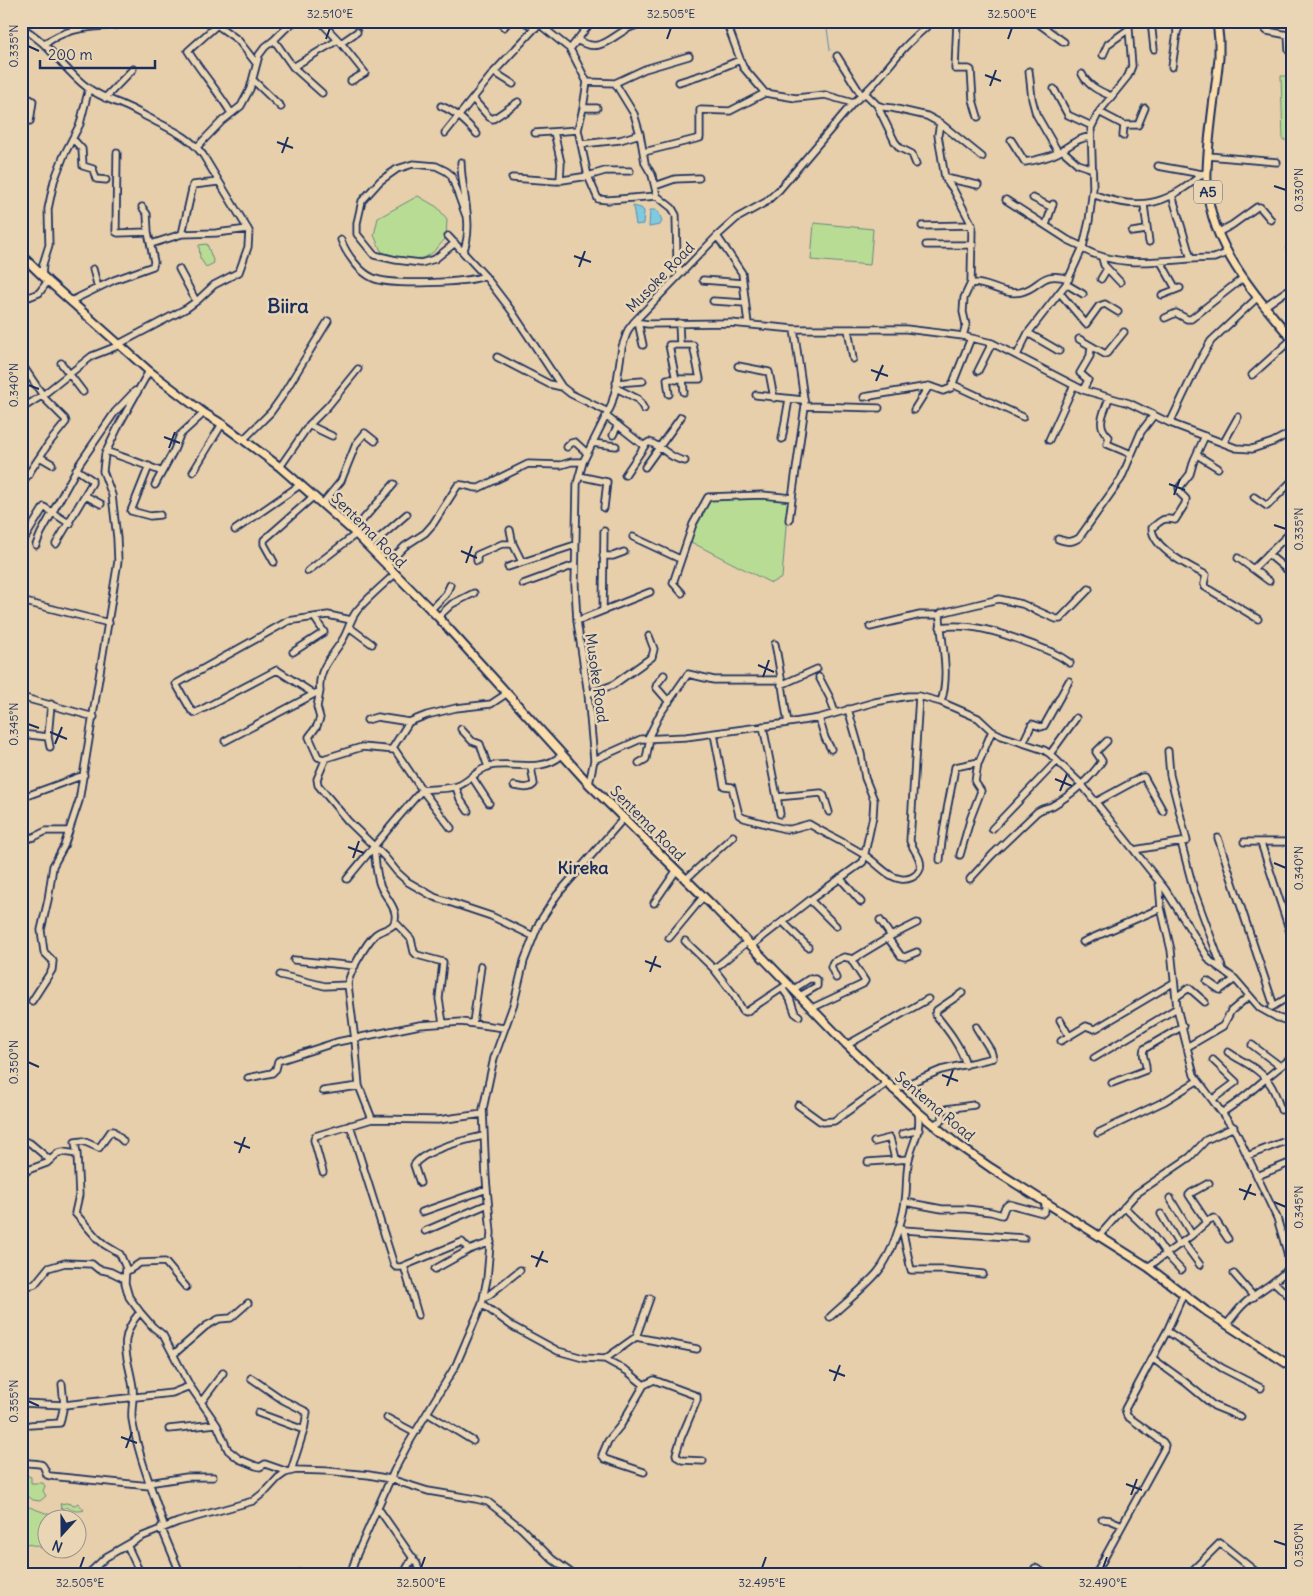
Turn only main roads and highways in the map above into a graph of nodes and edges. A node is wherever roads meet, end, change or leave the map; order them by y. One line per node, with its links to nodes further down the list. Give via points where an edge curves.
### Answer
1 (1217, 21): 3 (main road, A5, via 1219,58 1204,174 1210,205 1227,253)
2 (21, 255): 4 (main road, Sentema Road, via 149,371 280,467 355,533 438,617 589,784 892,1090 992,1168 1148,1267 1183,1295)
3 (1291, 337)
4 (1292, 1367)

